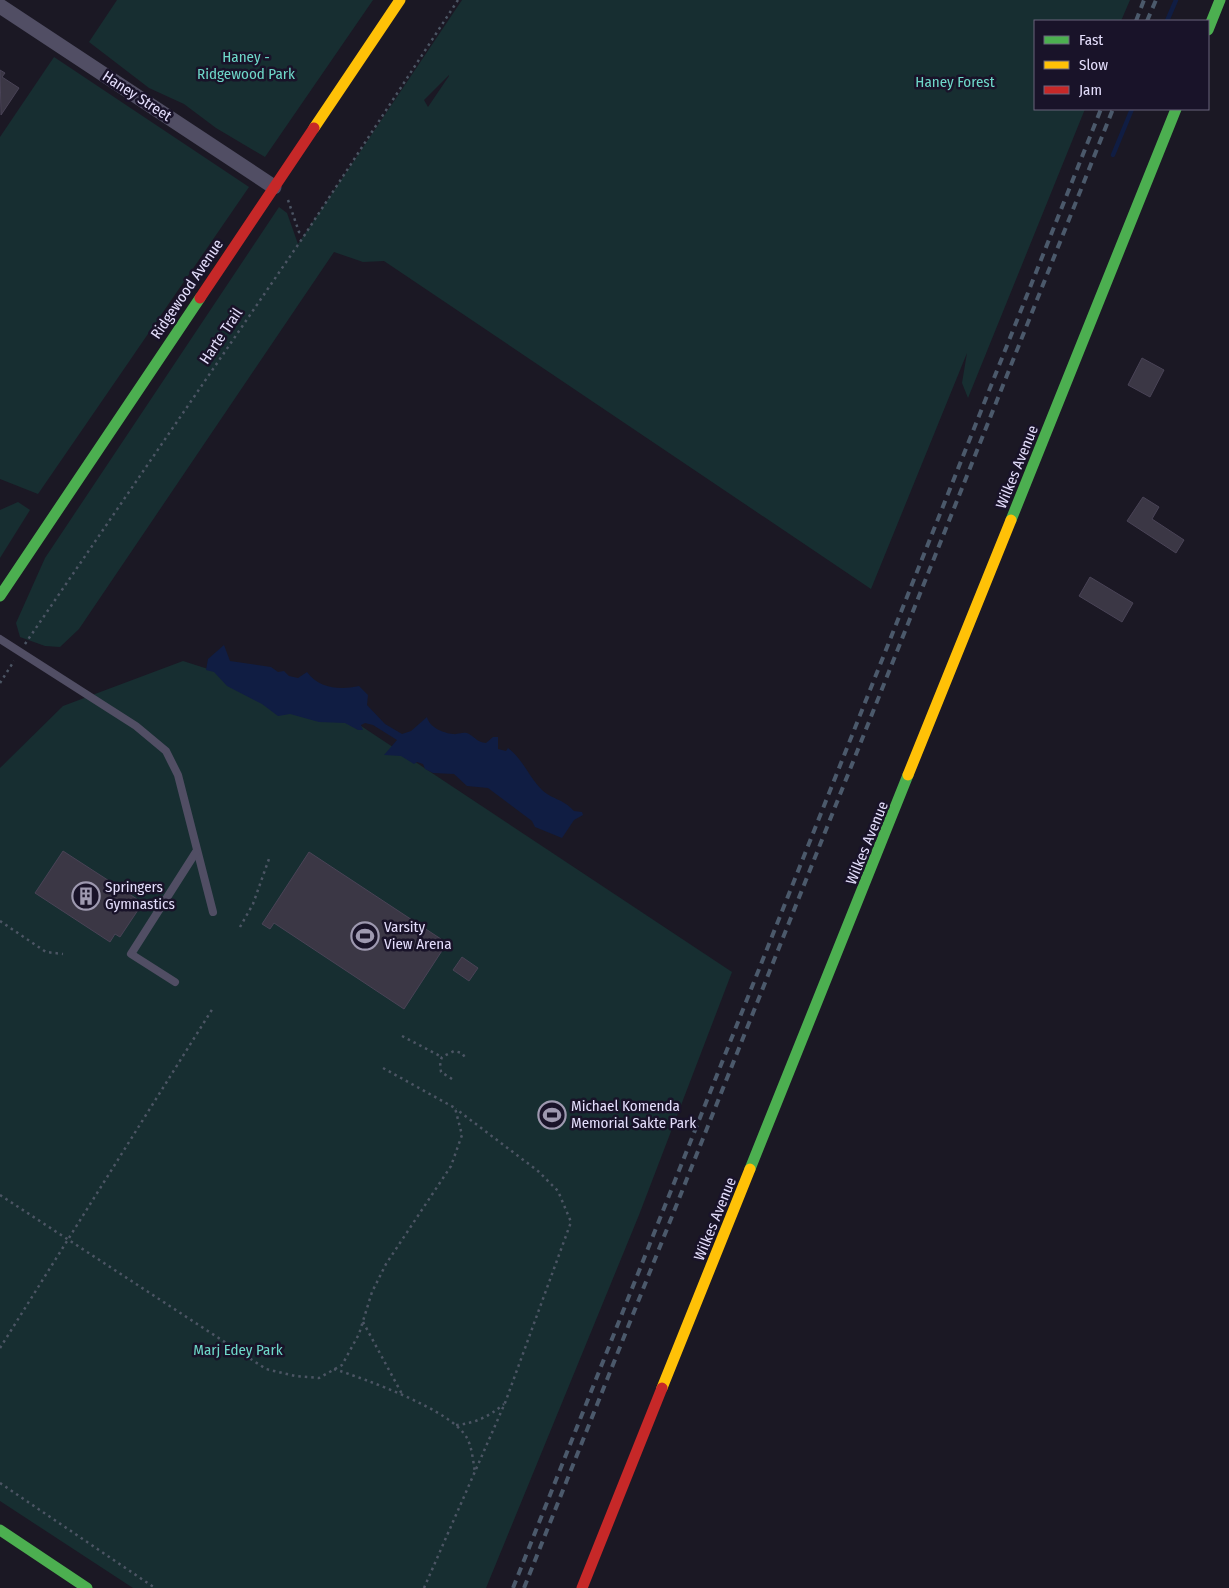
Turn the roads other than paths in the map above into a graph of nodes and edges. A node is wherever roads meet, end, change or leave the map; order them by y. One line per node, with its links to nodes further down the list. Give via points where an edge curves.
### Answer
1 (400, 0): 6 (main road, Ridgewood Avenue)
2 (1220, 0): 4 (main road)
3 (0, 6): 6 (street, Haney Street)
4 (1209, 28)
5 (1176, 110): 14 (main road, Wilkes Avenue)
6 (274, 186): 7 (main road, Ridgewood Avenue)
7 (0, 596)
8 (0, 639): 9 (lane, via 144,732 166,751 178,775)
9 (196, 852): 10 (lane); 11 (lane, via 132,954)
10 (214, 912)
11 (175, 982)
12 (0, 1530): 13 (main road)
13 (87, 1588)
14 (582, 1588)

